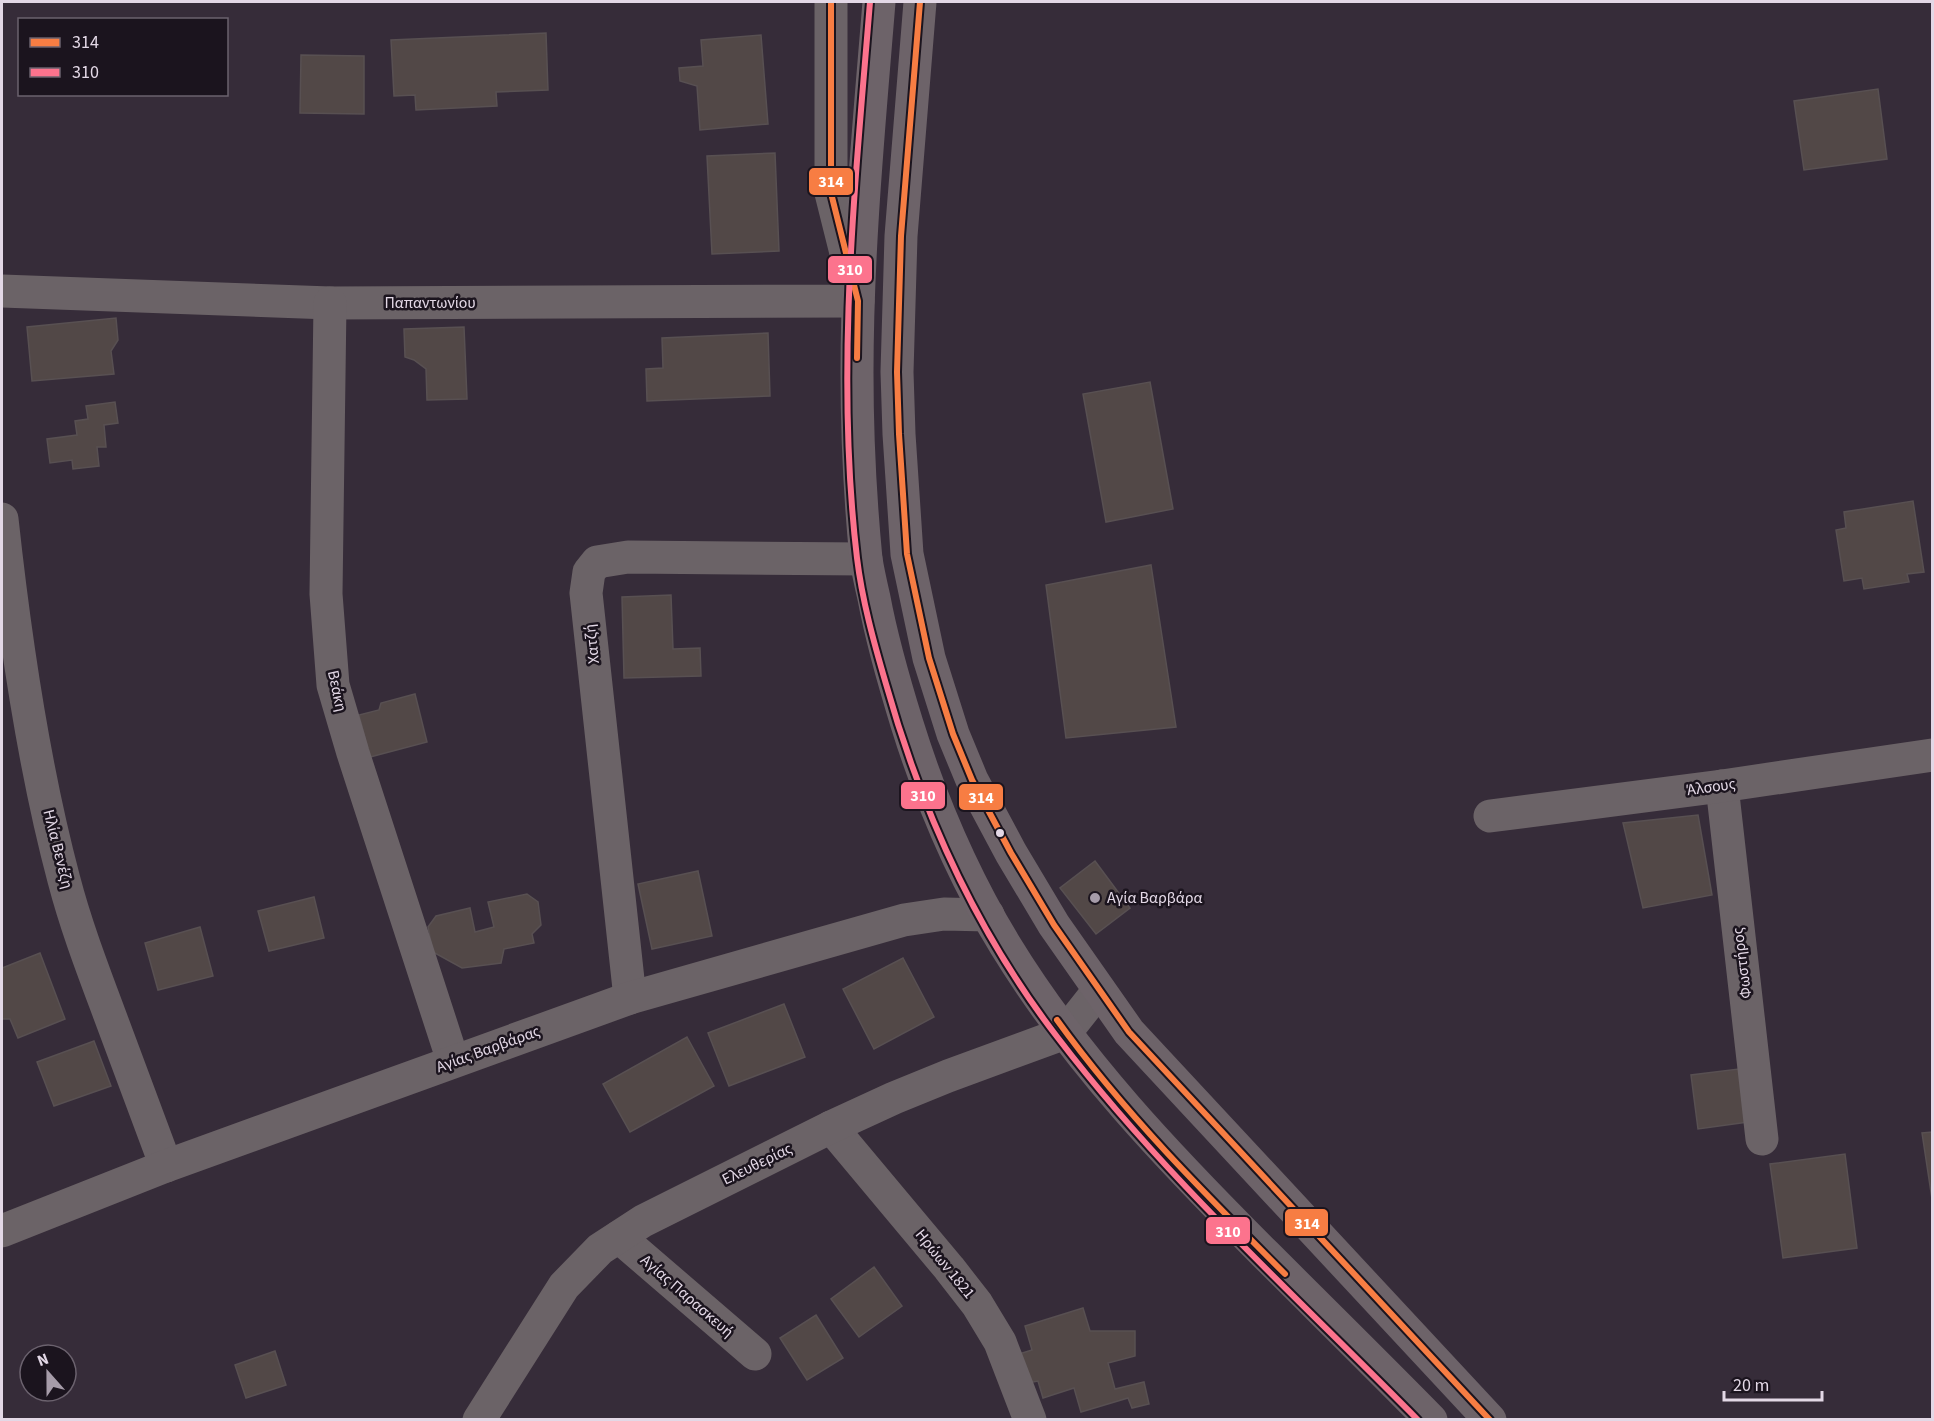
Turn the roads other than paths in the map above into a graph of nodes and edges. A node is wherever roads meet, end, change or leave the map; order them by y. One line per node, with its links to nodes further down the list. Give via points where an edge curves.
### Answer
1 (831, 2): 5 (street, via 831,192)
2 (879, 2): 5 (main road)
3 (920, 2): 13 (main road, via 901,236 897,372 907,554 929,658 972,780 1054,925)
4 (2, 291): 6 (street, Παπαντωνίου)
5 (858, 301): 6 (street, Παπαντωνίου); 8 (main road, via 856,372)
6 (330, 303): 16 (street, Βεάκη, via 326,594 333,685)
7 (2, 519): 19 (street, Ηλία Βενέζη, via 32,725 64,881 85,949)
8 (866, 559): 12 (main road, via 890,671 915,750 965,874); 14 (street, Χατζή, via 628,557 597,562 589,572 586,593)
9 (1932, 755): 10 (street, Άλσους)
10 (1722, 786): 11 (street, Άλσους); 18 (street, Φωστήρος)
11 (1490, 816)
12 (988, 915): 14 (street, Αγίας Βαρβάρας, via 944,914 904,921); 15 (main road)
13 (1100, 990): 15 (street); 26 (main road, via 1144,1048)
14 (630, 998): 16 (street, Αγίας Βαρβάρας)
15 (1065, 1033): 17 (street, Ελευθερίας, via 948,1076); 25 (main road, via 1163,1149)
16 (453, 1061): 19 (street, Αγίας Βαρβάρας)
17 (831, 1127): 21 (street, Ελευθερίας, via 643,1221); 24 (street, Ηρώων 1821, via 976,1304 1000,1342)
18 (1762, 1139)
19 (166, 1166): 20 (street, Αγίας Βαρβάρας)
20 (2, 1231)
21 (619, 1237): 22 (street, Αγίας Παρασκευή); 23 (street, Ελευθερίας, via 600,1249 564,1286)
22 (755, 1354)
23 (485, 1417)
24 (1030, 1419)
25 (1431, 1419)
26 (1490, 1419)

